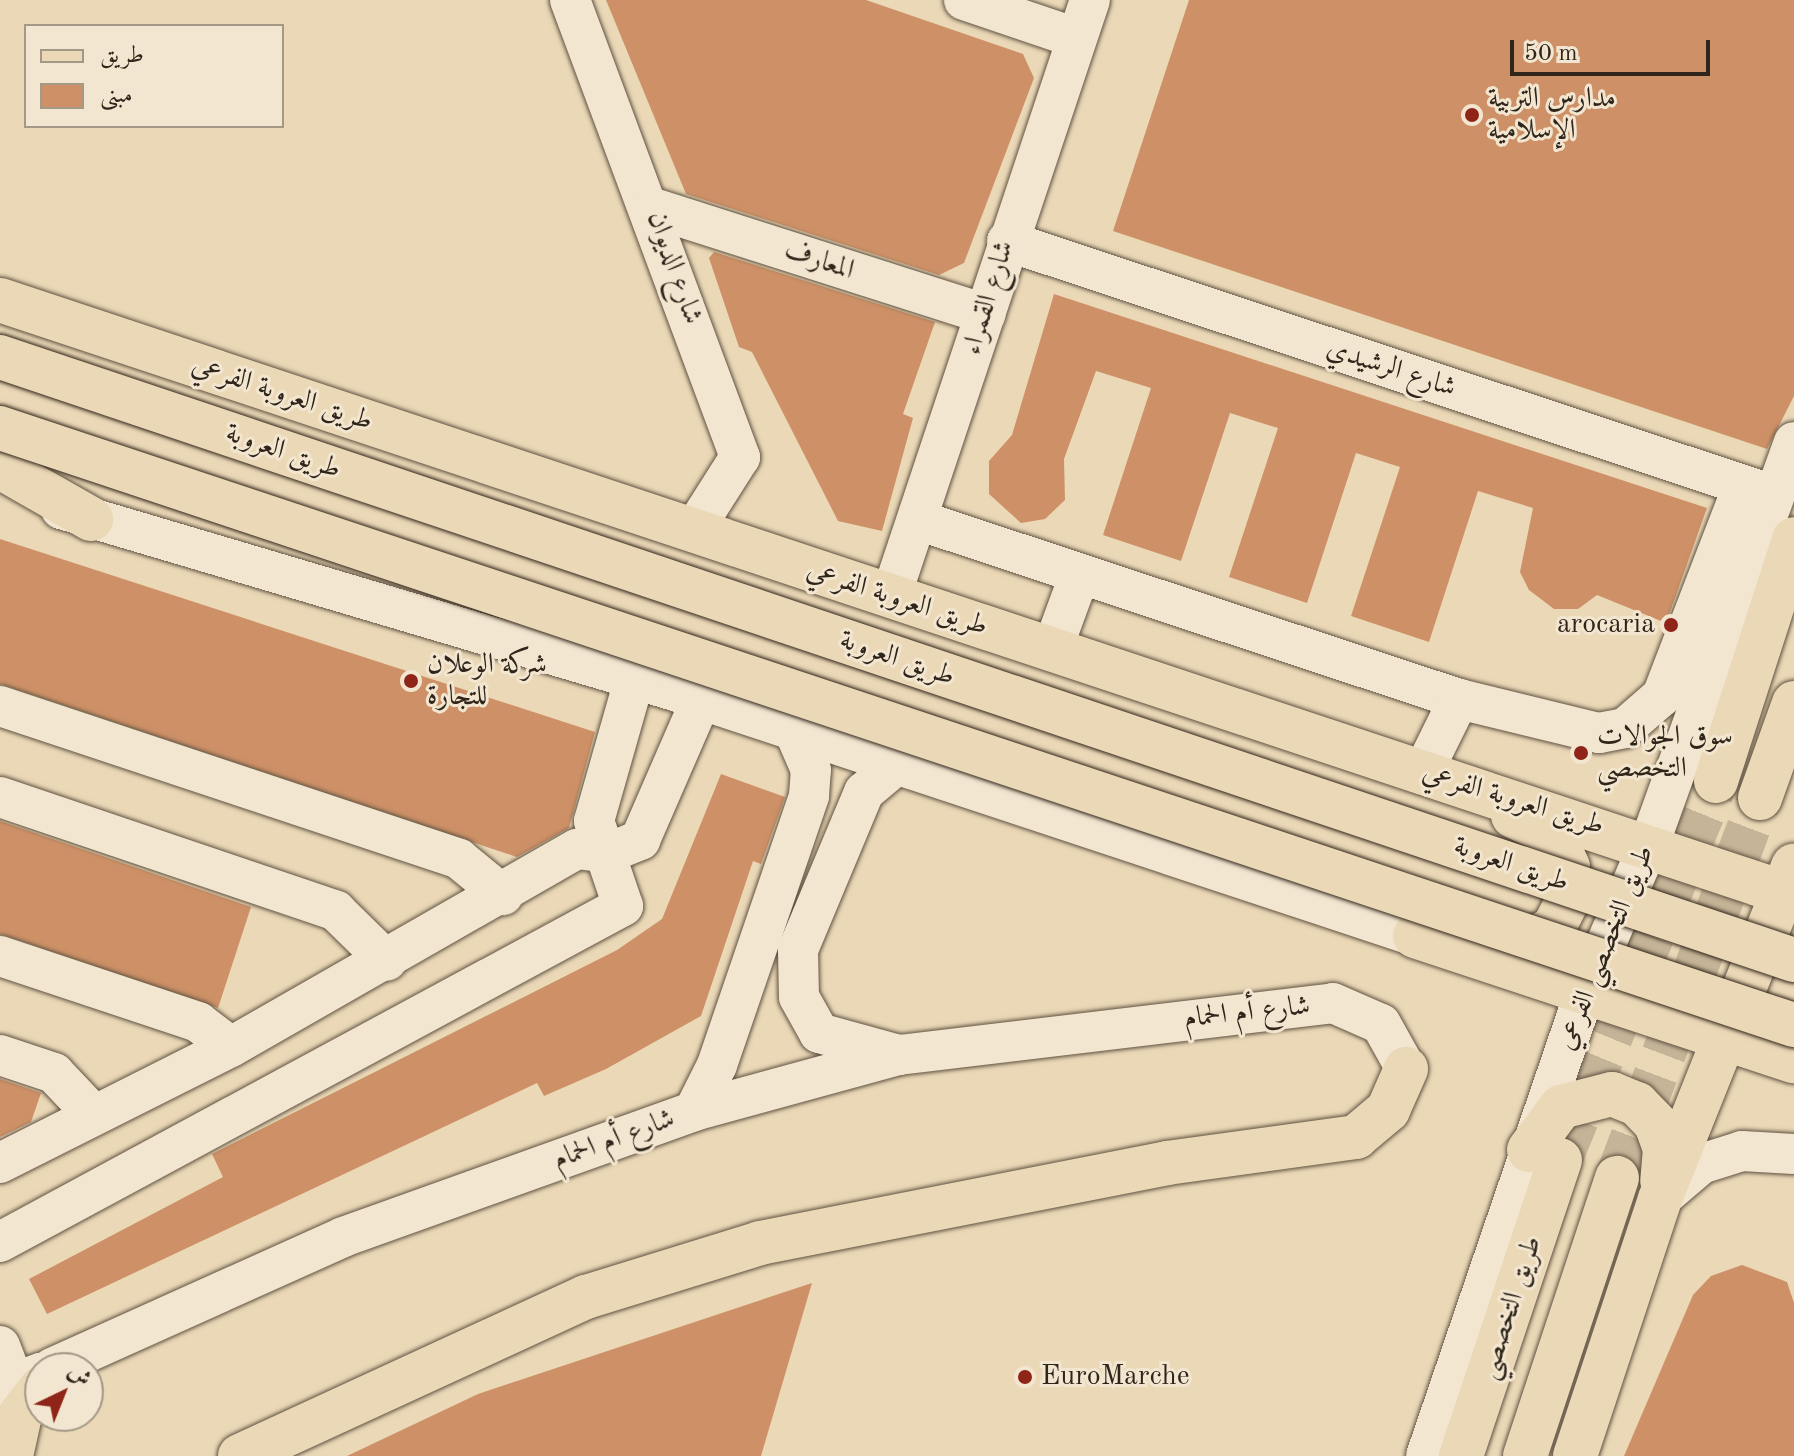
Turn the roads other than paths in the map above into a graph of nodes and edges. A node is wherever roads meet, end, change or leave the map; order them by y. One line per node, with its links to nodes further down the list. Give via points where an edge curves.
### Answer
1 (570, 0): 5 (street, شارع الديوان)
2 (964, 0): 4 (street)
3 (1090, 0): 4 (street, شارع القمراء)
4 (1076, 38): 6 (street, شارع القمراء)
5 (653, 208): 8 (street, المعارف); 17 (street, شارع الديوان, via 740,457)
6 (1007, 241): 8 (street, شارع القمراء); 14 (street, شارع الرشيدي)
7 (0, 300): 17 (main road, طريق العروبة الفرعي)
8 (985, 314): 16 (street, شارع القمراء)
9 (0, 357): 39 (main road, طريق العروبة, bridge)
10 (0, 428): 42 (main road, bridge)
11 (1794, 442): 14 (street, طريق التخصصي الفرعي)
12 (0, 467): 15 (main road)
13 (0, 489): 15 (street)
14 (1759, 491): 23 (street, via 1662,696 1645,715 1599,733); 33 (street, طريق التخصصي الفرعي)
15 (91, 519): 22 (street)
16 (918, 520): 19 (street); 20 (street, شارع القمراء)
17 (693, 531): 20 (main road, طريق العروبة الفرعي)
18 (1794, 539): 30 (main road)
19 (1078, 579): 21 (street); 23 (street)
20 (891, 596): 21 (main road, طريق العروبة الفرعي)
21 (1052, 650): 29 (main road, طريق العروبة الفرعي)
22 (634, 681): 24 (street); 34 (street, via 594,821)
23 (1459, 699): 29 (street)
24 (701, 700): 27 (street); 34 (street, via 640,840)
25 (1794, 703): 32 (main road)
26 (0, 706): 36 (street, via 459,859)
27 (795, 733): 28 (street); 49 (street, via 811,770 809,796 717,1065)
28 (895, 766): 37 (street); 46 (street, via 864,792 798,950 799,997 819,1033)
29 (1422, 774): 33 (main road, طريق العروبة الفرعي); 37 (main road, via 1554,835 1568,867 1566,903 1554,927 1524,950 1508,957)
30 (1716, 781)
31 (0, 797): 40 (street, via 336,911)
32 (1760, 798)
33 (1650, 842): 35 (main road, طريق العروبة الفرعي); 41 (street, طريق التخصصي الفرعي)
34 (608, 853): 36 (street, via 577,849); 56 (street, via 623,906)
35 (1790, 884): 43 (main road)
36 (503, 895): 40 (street)
37 (1415, 936): 41 (main road)
38 (0, 956): 44 (street, via 198,1022)
39 (1794, 960)
40 (387, 961): 44 (street)
41 (1585, 992): 43 (main road); 52 (street, طريق التخصصي الفرعي)
42 (1794, 1025)
43 (1723, 1038): 47 (main road); 55 (main road)
44 (231, 1047): 50 (street)
45 (0, 1055): 50 (street, via 54,1073)
46 (899, 1055): 48 (street, شارع أم الحمام, via 1333,1003 1381,1024); 49 (street, شارع أم الحمام)
47 (1794, 1061)
48 (1406, 1069): 60 (main road, شارع أم الحمام, via 1388,1110 1356,1137 1167,1163 760,1243 586,1297)
49 (694, 1111): 57 (street, شارع أم الحمام, via 343,1237)
50 (91, 1112): 53 (street)
51 (1794, 1154): 55 (street, via 1742,1151 1701,1164)
52 (1544, 1155): 55 (main road, via 1573,1100 1625,1098 1661,1136); 61 (street, طريق التخصصي الفرعي); 62 (main road, طريق التخصصي)
53 (0, 1163)
54 (1617, 1178): 63 (main road)
55 (1660, 1199): 64 (main road)
56 (0, 1242)
57 (81, 1352)
58 (24, 1402): 59 (main road)
59 (11, 1456)
60 (240, 1456)
61 (1426, 1456)
62 (1461, 1456)
63 (1525, 1456)
64 (1575, 1456)

